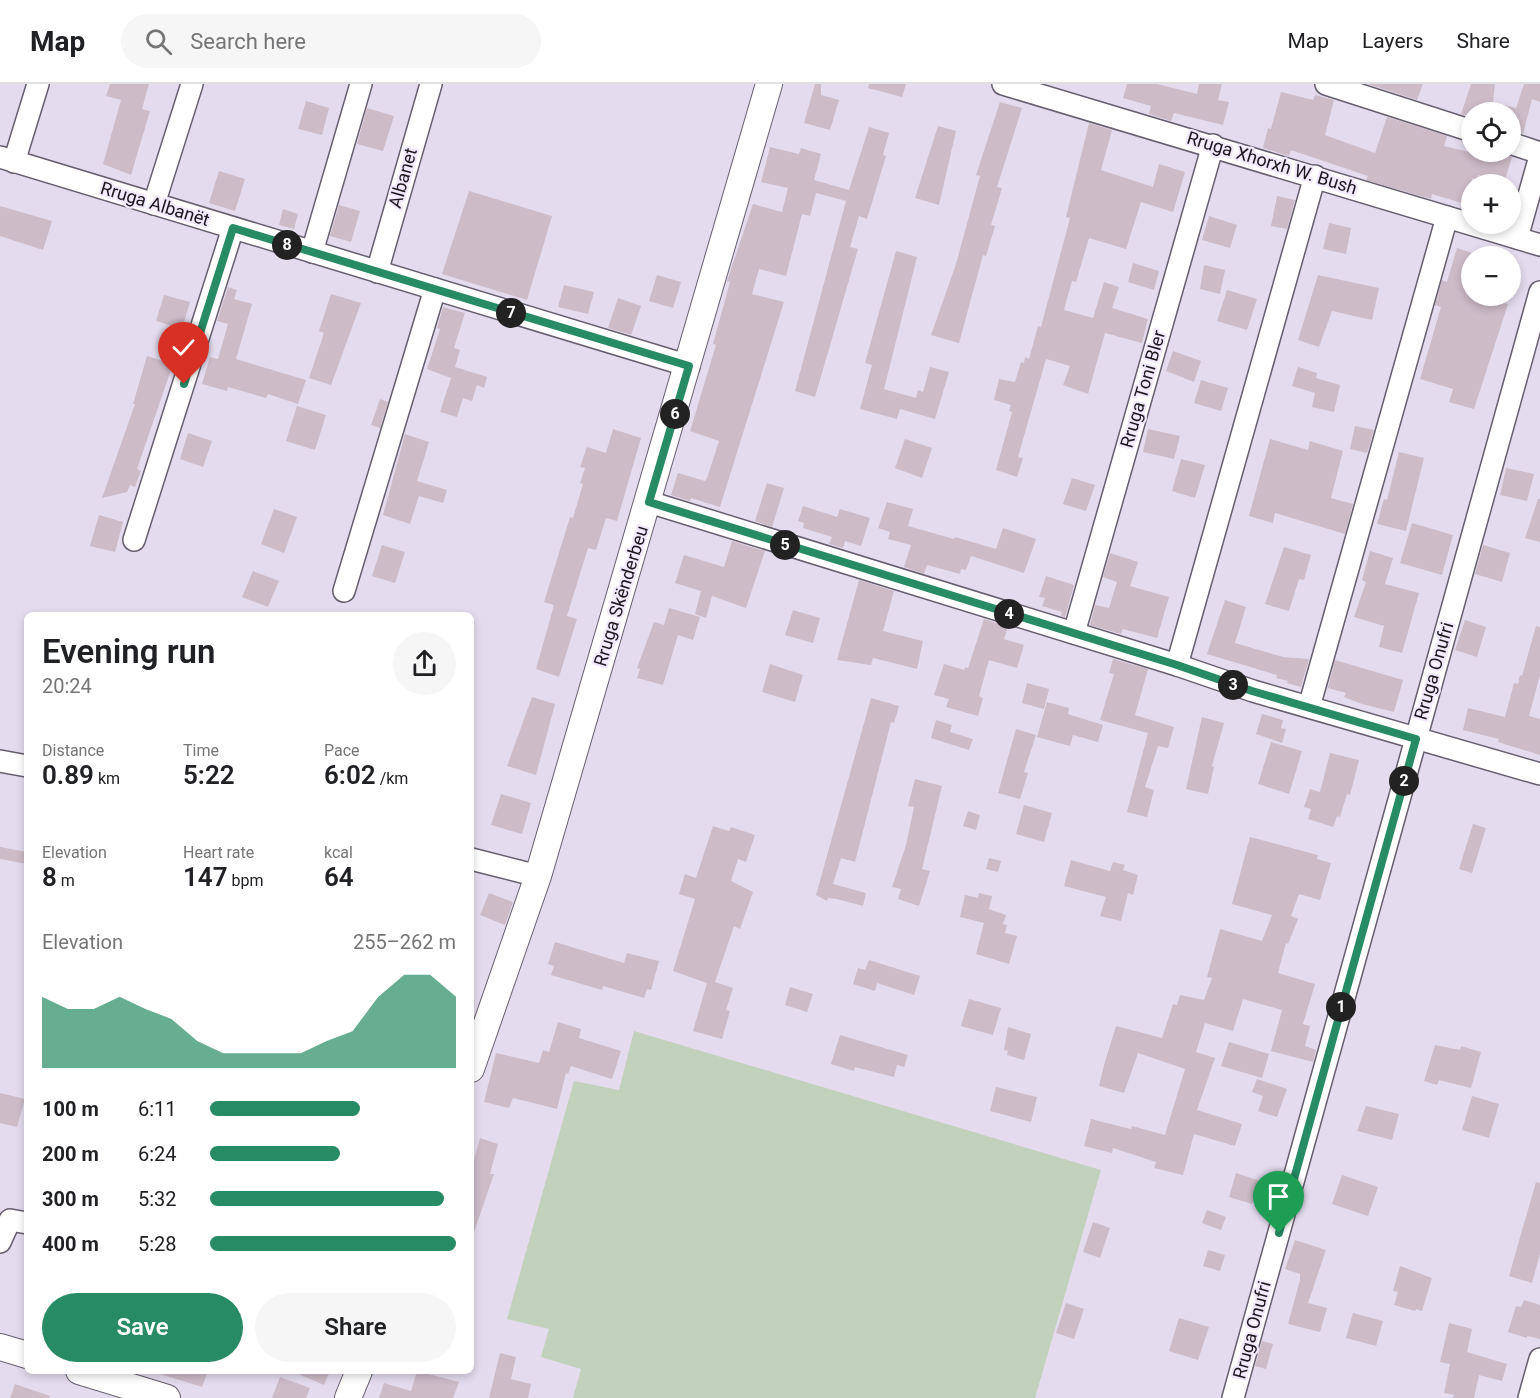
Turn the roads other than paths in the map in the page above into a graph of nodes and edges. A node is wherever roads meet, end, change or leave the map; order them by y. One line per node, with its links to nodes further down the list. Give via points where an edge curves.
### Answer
1 (38, 84): 13 (street)
2 (192, 84): 15 (street)
3 (361, 84): 20 (street)
4 (431, 84): 21 (street, Albanet)
5 (770, 84): 24 (main road, Rruga Skënderbeu)
6 (1003, 84): 8 (street, Rruga Xhorxh W. Bush)
7 (1326, 84): 9 (street)
8 (1044, 90): 10 (street, Rruga Xhorxh W. Bush)
9 (1461, 127)
10 (1212, 145): 14 (street, Rruga Xhorxh W. Bush); 28 (street, Rruga Toni Bler)
11 (1521, 147): 12 (street)
12 (1540, 154): 18 (street)
13 (7, 160): 15 (street, Rruga Albanët)
14 (1315, 177): 16 (street, Rruga Xhorxh W. Bush); 29 (street)
15 (154, 204): 17 (street, Rruga Albanët)
16 (1447, 217): 18 (street, Rruga Xhorxh W. Bush); 30 (street)
17 (233, 228): 20 (street, Rruga Albanët); 26 (street)
18 (1517, 238): 19 (street, Rruga Xhorxh W. Bush)
19 (1540, 245)
20 (312, 252): 21 (street, Rruga Albanët)
21 (377, 272): 22 (street, Rruga Albanët)
22 (435, 289): 24 (street, Rruga Albanët); 27 (street)
23 (1540, 292): 31 (street, Rruga Onufri)
24 (689, 366): 25 (main road, Rruga Skënderbeu)
25 (649, 502): 28 (street); 36 (main road, Rruga Skënderbeu)
26 (134, 540)
27 (344, 591)
28 (1074, 633): 29 (street)
29 (1177, 665): 30 (street)
30 (1309, 707): 31 (street)
31 (1416, 739): 34 (street); 47 (street, Rruga Onufri)
32 (0, 761): 33 (street)
33 (24, 765)
34 (1540, 774)
35 (474, 860): 36 (street)
36 (538, 876): 37 (main road, Rruga Skënderbeu)
37 (474, 1060)
38 (24, 1222): 39 (street, via 10,1220)
39 (0, 1242)
40 (0, 1347): 41 (main road)
41 (24, 1354)
42 (1540, 1359): 48 (street)
43 (89, 1374): 45 (main road)
44 (358, 1374): 46 (main road)
45 (167, 1398)
46 (348, 1398)
47 (1233, 1398)
48 (1529, 1398)

